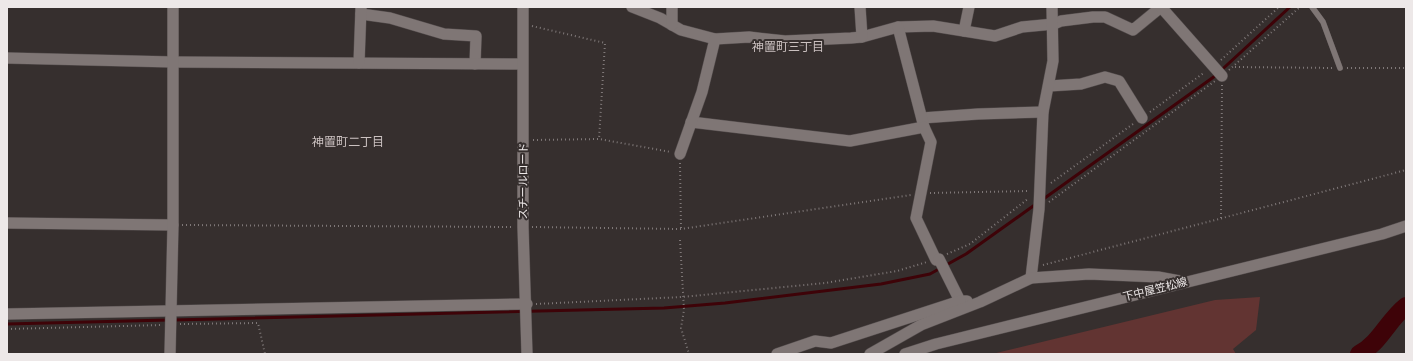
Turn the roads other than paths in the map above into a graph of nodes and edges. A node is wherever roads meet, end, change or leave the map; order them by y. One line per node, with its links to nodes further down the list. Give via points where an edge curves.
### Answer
1 (173, 7): 17 (street)
2 (523, 7): 20 (street, スチールロード)
3 (632, 7): 11 (street)
4 (672, 7): 11 (street)
5 (860, 7): 14 (street)
6 (969, 7): 13 (street)
7 (1052, 7): 10 (street)
8 (1312, 7): 21 (lane, via 1323,22)
9 (361, 10): 18 (street); 19 (street, via 444,34 476,36)
10 (1054, 24): 13 (street, via 1022,27 995,36); 22 (street, via 1061,21 1105,17 1133,30 1161,7); 23 (street)
11 (672, 25): 15 (street)
12 (898, 26): 13 (street, via 933,26); 14 (street); 27 (street)
13 (964, 31)
14 (862, 37): 15 (street)
15 (715, 39): 26 (street, via 702,92)
16 (7, 58): 17 (street)
17 (173, 62): 18 (street); 30 (street)
18 (359, 63): 19 (street)
19 (475, 64): 20 (street)
20 (522, 64): 36 (street, スチールロード, via 523,227)
21 (1340, 68)
22 (1220, 73)
23 (1049, 86): 24 (street); 25 (street, via 1081,84 1105,77 1119,81)
24 (1043, 112): 27 (street, via 978,114); 32 (street, via 1039,201)
25 (1142, 118)
26 (691, 122): 27 (street, via 850,141); 28 (street)
27 (923, 123): 34 (street, via 931,142 916,218)
28 (680, 154)
29 (7, 223): 30 (street)
30 (173, 225): 37 (street)
31 (1406, 226): 33 (street, 下中屋笠松線)
32 (1032, 273): 33 (street, via 1158,277); 35 (street)
33 (1185, 282): 43 (street, 下中屋笠松線)
34 (960, 301): 35 (street); 41 (street, via 831,343 815,341)
35 (980, 302): 42 (street, via 921,325)
36 (527, 304): 37 (street); 40 (street, スチールロード)
37 (170, 310): 38 (street); 39 (street)
38 (7, 314)
39 (170, 354)
40 (527, 354)
41 (777, 354)
42 (870, 354)
43 (905, 354)

